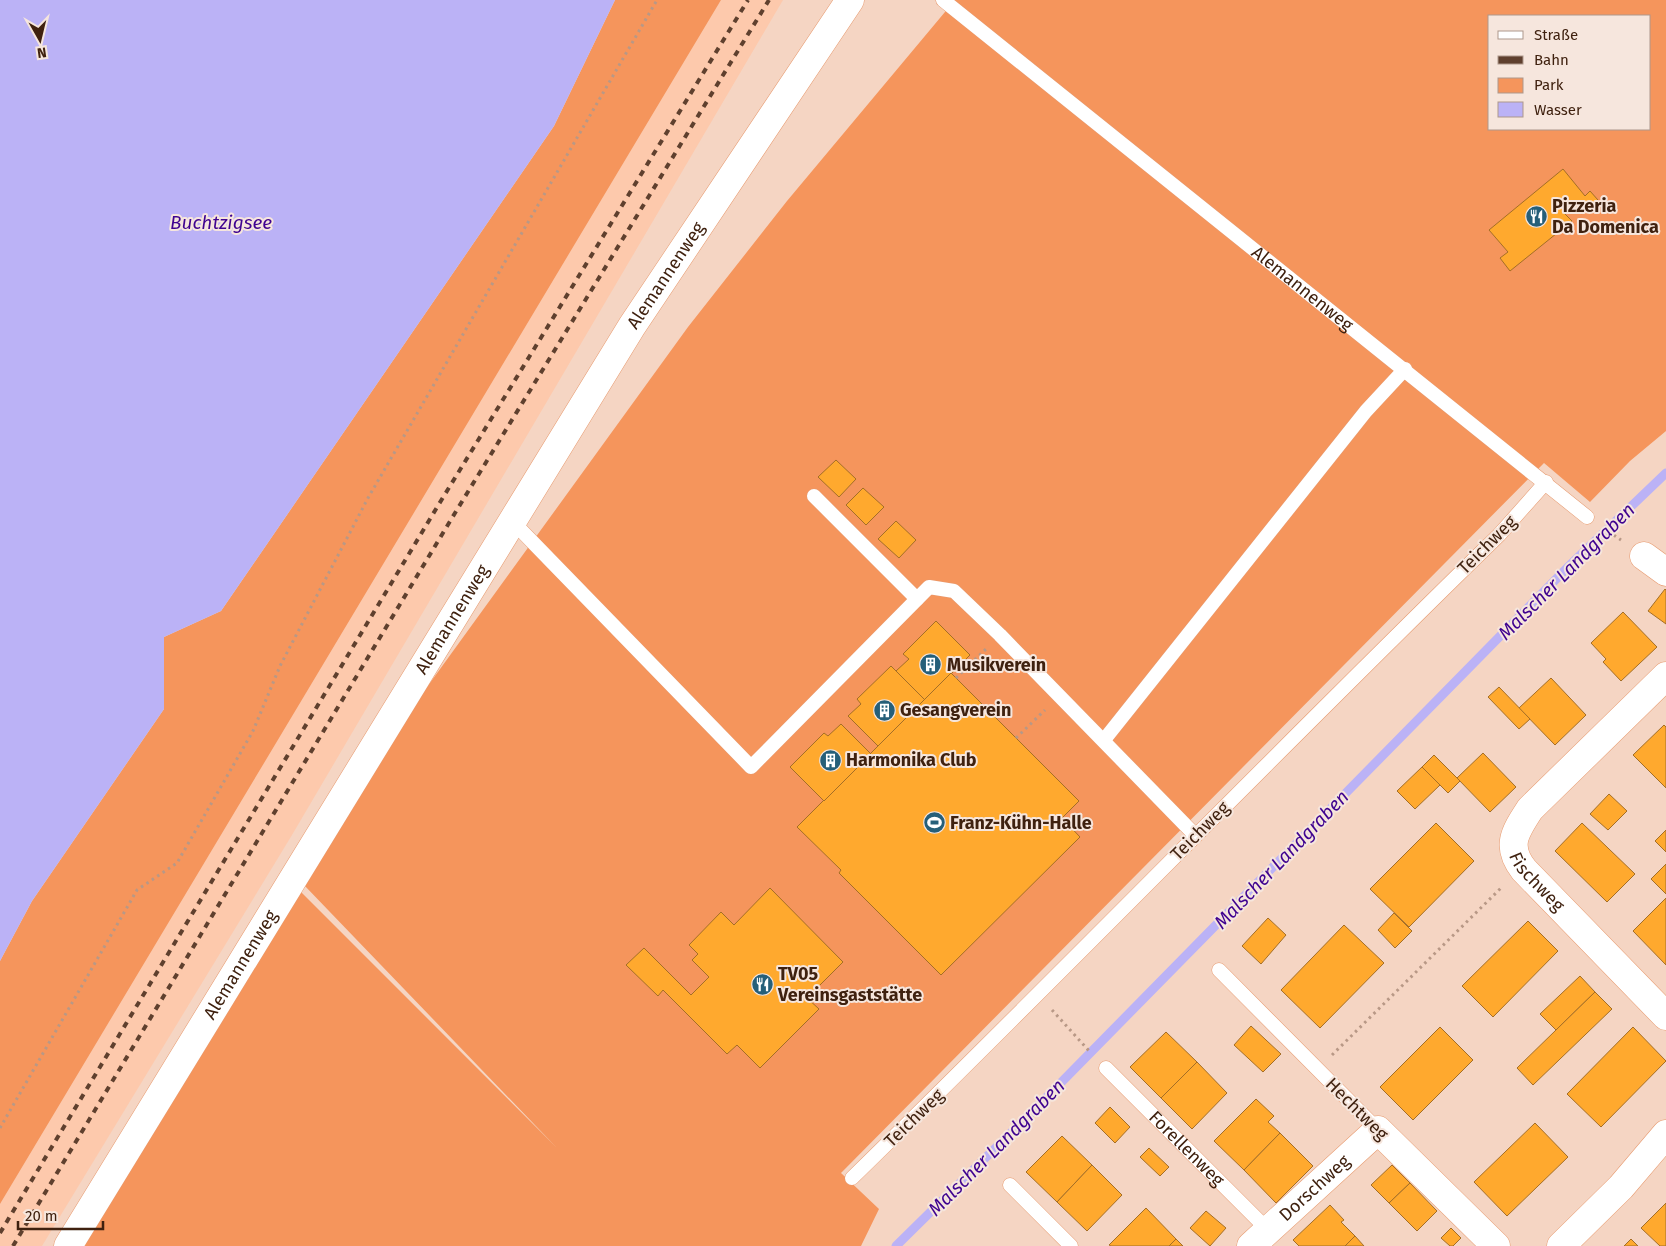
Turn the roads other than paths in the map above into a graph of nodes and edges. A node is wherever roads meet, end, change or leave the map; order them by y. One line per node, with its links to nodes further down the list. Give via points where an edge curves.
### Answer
1 (850, 0): 7 (street, Alemannenweg, via 632,326)
2 (943, 0): 3 (lane, Alemannenweg)
3 (1404, 369): 4 (lane, Alemannenweg); 12 (lane, via 1366,411)
4 (1546, 482): 6 (lane, Alemannenweg); 13 (lane, Teichweg, via 1499,535)
5 (814, 496): 10 (lane)
6 (1587, 517)
7 (513, 522): 10 (lane, via 751,767); 22 (street, Alemannenweg)
8 (1644, 556): 9 (street)
9 (1666, 572)
10 (917, 599): 12 (lane, via 929,587 954,591)
11 (1666, 676): 15 (street, Fischweg, via 1530,809 1512,842 1516,860 1522,868)
12 (1104, 740): 13 (lane)
13 (1195, 835): 19 (lane, Teichweg, via 1039,995)
14 (1219, 970): 17 (lane, Hechtweg)
15 (1666, 1016)
16 (1106, 1068): 21 (lane, Forellenweg)
17 (1378, 1130): 21 (street, Dorschweg); 24 (street, Hechtweg)
18 (1666, 1134): 25 (street, via 1621,1187)
19 (852, 1178)
20 (1010, 1185): 23 (lane)
21 (1261, 1240)
22 (68, 1246)
23 (1070, 1246)
24 (1496, 1246)
25 (1561, 1246)

